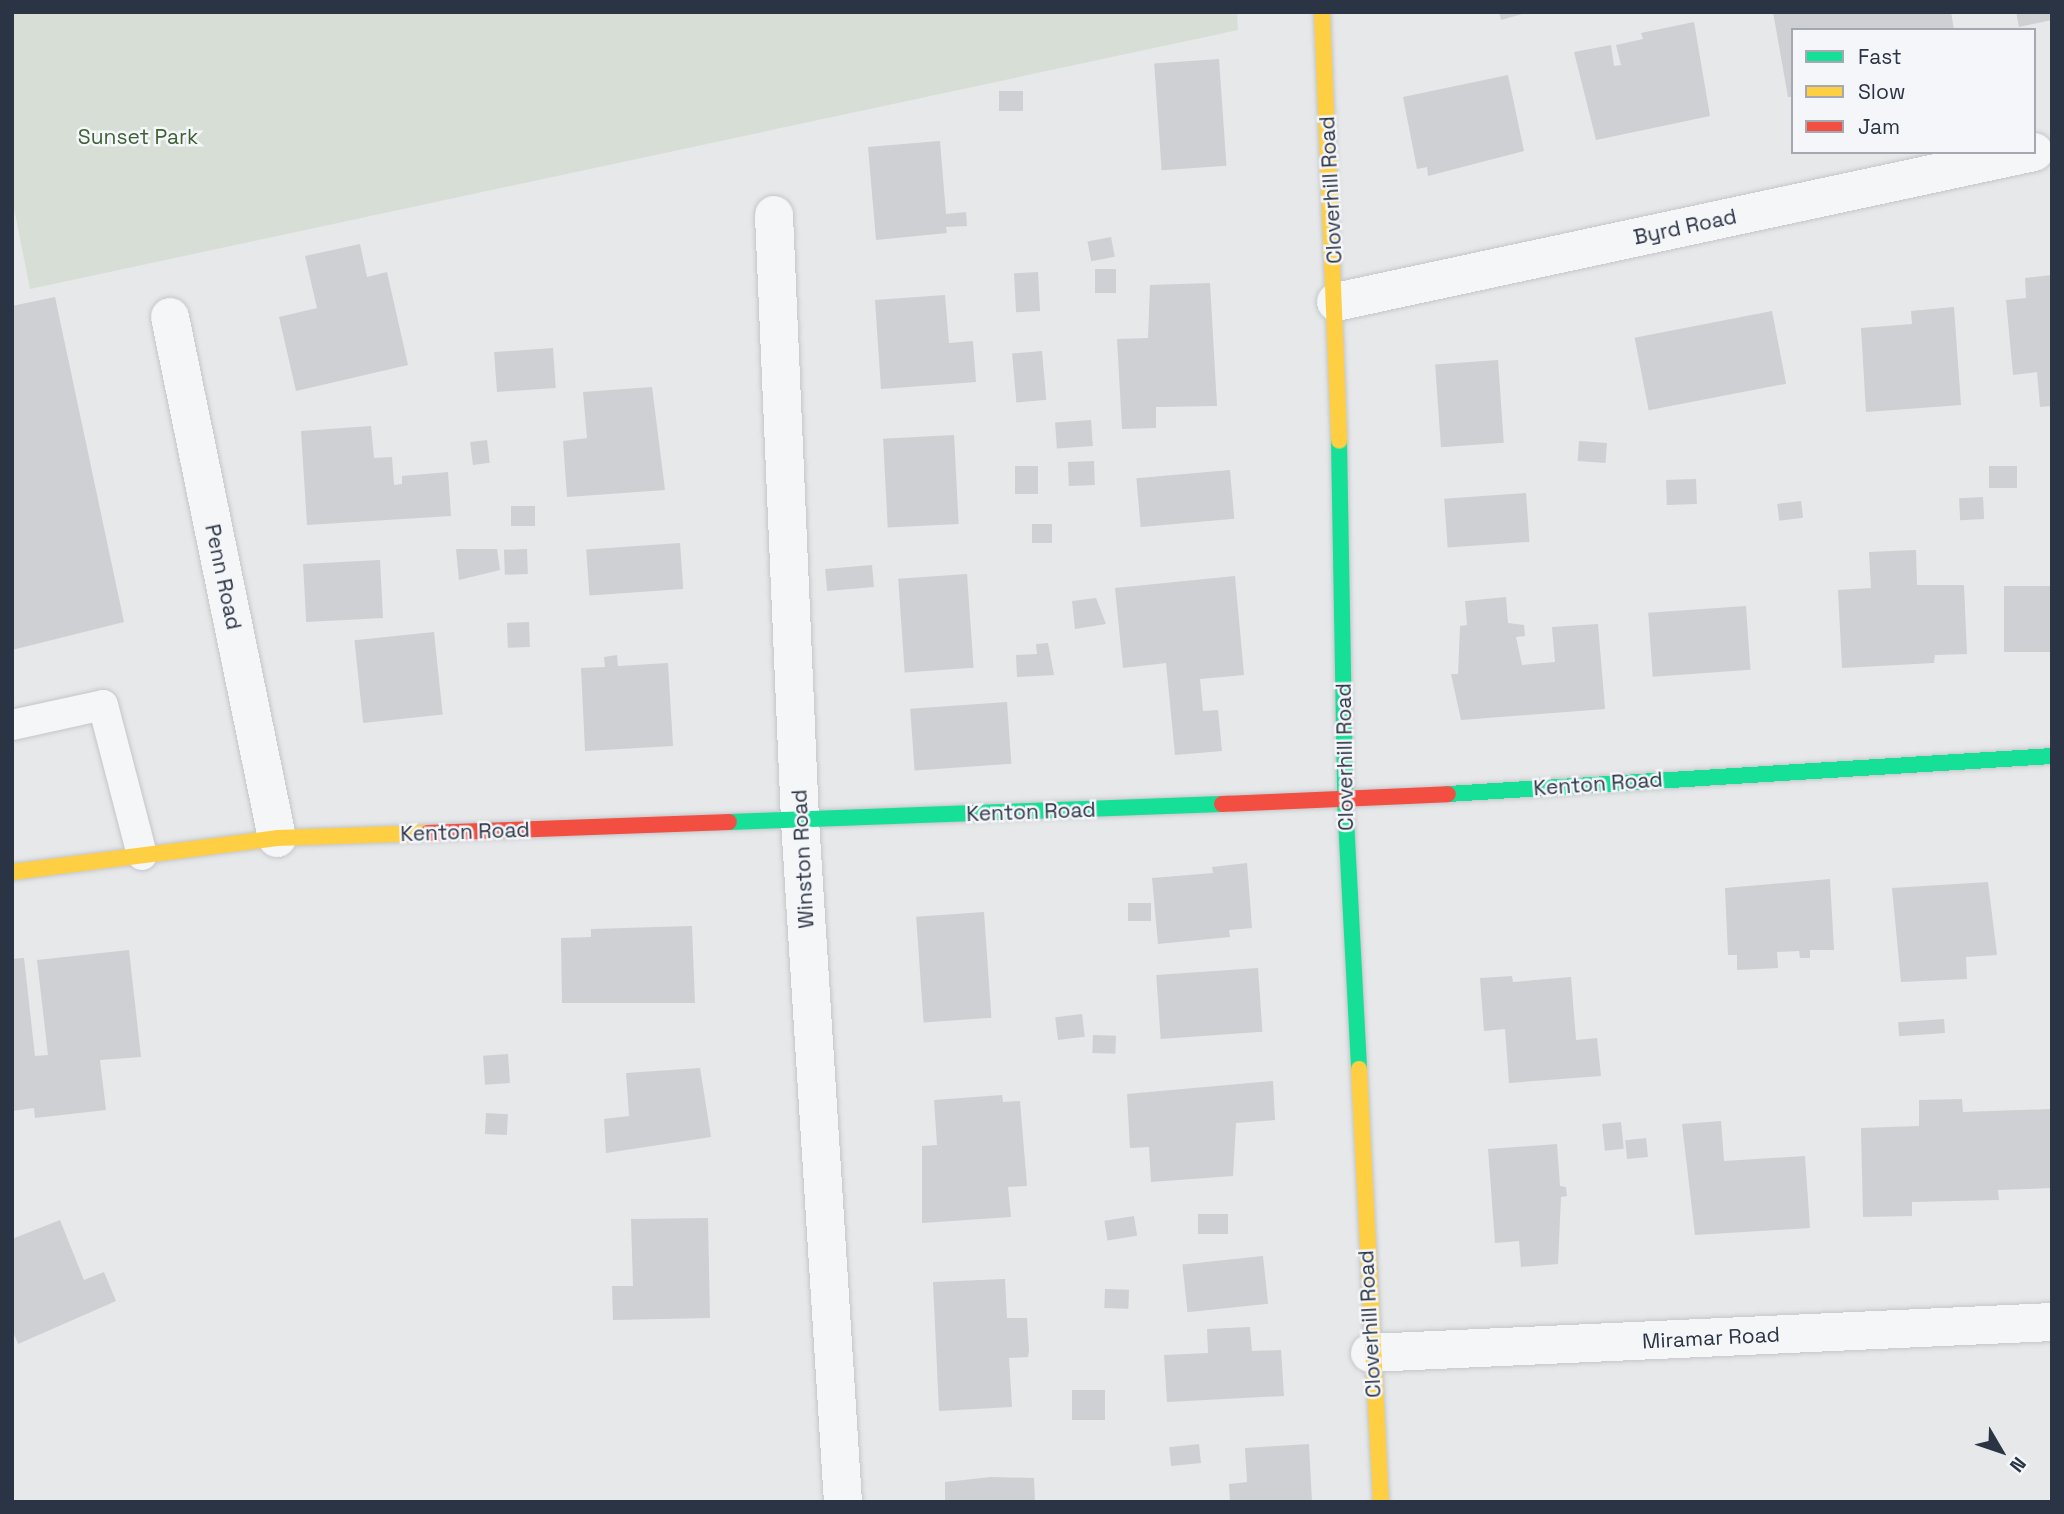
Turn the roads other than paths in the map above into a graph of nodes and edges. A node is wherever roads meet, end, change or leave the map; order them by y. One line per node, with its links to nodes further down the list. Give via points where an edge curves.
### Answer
1 (1322, 12): 4 (street, Cloverhill Road)
2 (2025, 154): 4 (street, Byrd Road)
3 (774, 215): 9 (street, Winston Road)
4 (1336, 302): 8 (street, Cloverhill Road)
5 (170, 317): 10 (street, Penn Road)
6 (12, 726): 11 (lane, via 103,705)
7 (2052, 756): 8 (street, Kenton Road)
8 (1345, 800): 9 (street, Kenton Road); 14 (street, Cloverhill Road)
9 (800, 821): 10 (street, Kenton Road); 15 (street, Winston Road)
10 (276, 838): 11 (street, Kenton Road)
11 (142, 855): 12 (street, Kenton Road)
12 (12, 872)
13 (2052, 1322): 14 (street, Miramar Road)
14 (1370, 1353): 16 (street, Cloverhill Road)
15 (843, 1502)
16 (1381, 1502)

